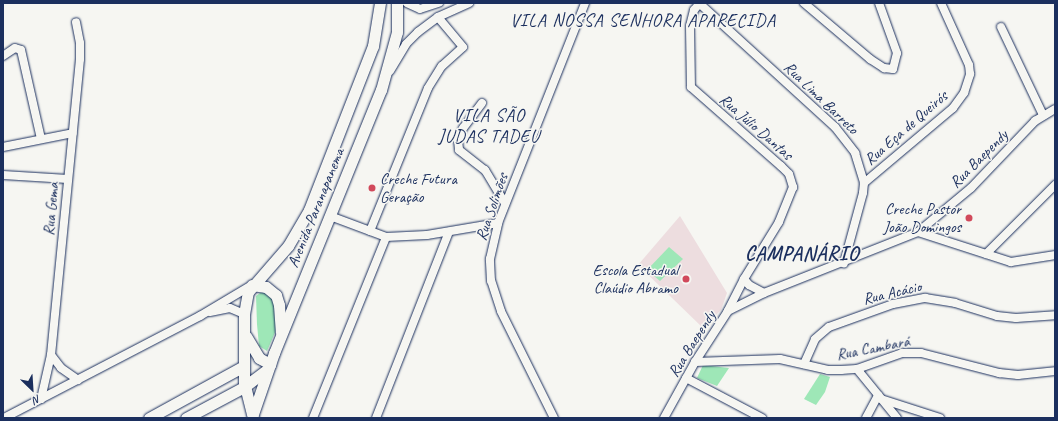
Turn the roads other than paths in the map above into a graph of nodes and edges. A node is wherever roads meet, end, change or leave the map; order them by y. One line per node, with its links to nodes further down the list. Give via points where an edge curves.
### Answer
1 (380, 3): 37 (street, Avenida Paranapanema, via 373,46 300,228 288,246)
2 (397, 3): 15 (street, via 397,32)
3 (407, 3): 4 (street, via 420,9)
4 (439, 3)
5 (469, 3): 11 (street, Avenida Paranapanema)
6 (585, 3): 26 (street, Rua Solimões)
7 (700, 3): 24 (street, Rua Lima Barreto, via 835,127 855,153); 36 (street, Rua Júlio Dantas, via 690,26 691,87 781,166 792,182 793,192 782,216)
8 (804, 3): 9 (street, via 870,59 884,68 893,69 897,53)
9 (879, 3)
10 (941, 3): 24 (street, Rua Eça de Queirós, via 969,65 970,74 964,93 953,108)
11 (438, 17): 15 (street, Avenida Paranapanema, via 406,44); 29 (street, via 463,47 442,66 428,88)
12 (76, 22): 19 (street, Rua Gema, via 80,43)
13 (1001, 26): 18 (street)
14 (3, 56): 20 (street, via 15,48 21,50)
15 (381, 90): 27 (street, Avenida Paranapanema)
16 (482, 103): 26 (street, via 463,128 458,140 459,150 485,170)
17 (1055, 109): 18 (street, Rua Baependy)
18 (1043, 115): 31 (street, Rua Baependy, via 971,188)
19 (73, 133): 20 (street); 23 (street, Rua Gema)
20 (41, 139): 21 (street)
21 (3, 147)
22 (3, 175): 23 (street)
23 (68, 179): 45 (street, Rua Gema)
24 (864, 183): 35 (street, Rua Lima Barreto, via 861,205 847,244)
25 (1055, 185): 33 (street)
26 (505, 203): 28 (street, Rua Solimões)
27 (330, 216): 29 (street); 44 (street, Avenida Paranapanema)
28 (498, 223): 30 (street); 63 (street, Rua Solimões, via 490,258 494,293)
29 (370, 231): 32 (street)
30 (449, 232): 32 (street); 62 (street)
31 (918, 232): 33 (street); 35 (street, Rua Baependy)
32 (386, 237): 61 (street)
33 (986, 254): 34 (street, via 1011,262)
34 (1055, 255)
35 (844, 263): 38 (street, Rua Baependy)
36 (744, 279): 38 (street, via 749,285); 39 (street, Rua Júlio Dantas)
37 (252, 285): 40 (street, Avenida Paranapanema); 42 (street); 44 (street, via 266,287 276,295 280,305)
38 (764, 293): 39 (street, Rua Baependy)
39 (728, 311): 46 (street, Rua Baependy)
40 (244, 314): 42 (street, via 230,308); 43 (street, Avenida Paranapanema)
41 (1055, 315): 47 (street, Rua Acácio, via 1016,318 996,316 955,302 925,298 899,303 829,327 815,338)
42 (200, 316): 53 (street)
43 (245, 333): 48 (street, Avenida Paranapanema); 49 (street, via 259,358)
44 (282, 335): 49 (street, Avenida Paranapanema)
45 (51, 355): 53 (street, via 61,368); 56 (street, Rua Gema)
46 (695, 362): 47 (street, Rua Cambará, via 780,359); 52 (street, Rua Baependy)
47 (804, 364): 50 (street, Rua Cambará, via 828,370)
48 (244, 366): 54 (street, Avenida Paranapanema); 59 (street)
49 (269, 366): 54 (street, Avenida Paranapanema); 57 (street)
50 (856, 369): 51 (street, Rua Cambará, via 902,353 921,353 999,373 1018,375); 55 (street)
51 (1055, 371)
52 (686, 378): 64 (street, Rua Baependy); 65 (street)
53 (78, 380): 56 (street)
54 (244, 387): 57 (street, Avenida Paranapanema); 60 (street, Avenida Paranapanema)
55 (880, 397): 66 (street); 67 (street); 68 (street)
56 (41, 399): 58 (street)
57 (253, 416)
58 (4, 418)
59 (149, 418)
60 (186, 418)
61 (313, 418)
62 (376, 418)
63 (554, 418)
64 (664, 418)
65 (762, 418)
66 (866, 418)
67 (897, 418)
68 (940, 418)

